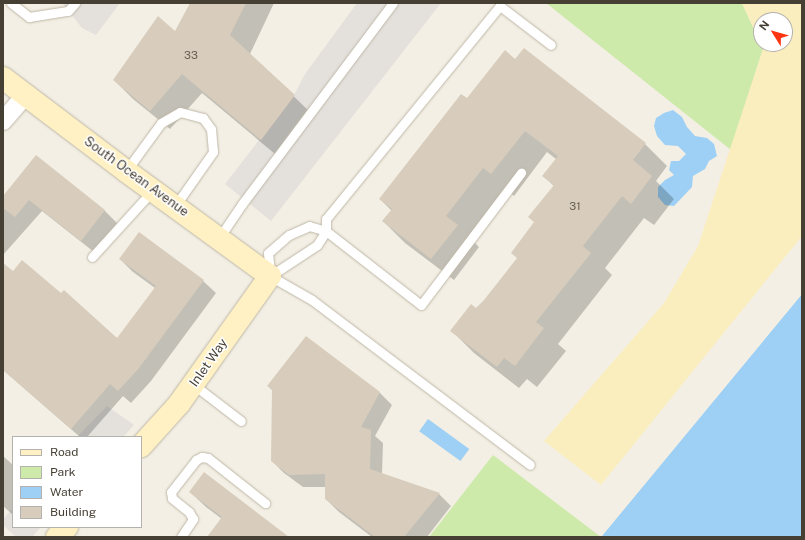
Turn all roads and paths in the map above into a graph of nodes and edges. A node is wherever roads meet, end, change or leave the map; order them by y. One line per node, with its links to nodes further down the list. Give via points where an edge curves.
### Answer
1 (11, 3): 2 (lane, via 29,17 68,12)
2 (75, 3)
3 (393, 3): 13 (lane)
4 (551, 45): 12 (lane, via 500,6 326,219)
5 (3, 78): 6 (street, South Ocean Avenue)
6 (26, 95): 7 (street); 8 (street, South Ocean Avenue)
7 (3, 121)
8 (126, 171): 10 (street, South Ocean Avenue); 11 (lane, via 161,123 180,112 203,118 211,129 213,152)
9 (521, 173): 12 (lane, via 421,305)
10 (152, 190): 11 (street, South Ocean Avenue); 14 (lane)
11 (175, 206): 13 (street, South Ocean Avenue)
12 (326, 231): 15 (lane, via 316,245); 15 (lane, via 310,226 289,235 268,253)
13 (219, 238): 15 (street, South Ocean Avenue)
14 (92, 257)
15 (270, 276): 16 (street, Inlet Way); 19 (lane, via 312,300)
16 (194, 385): 17 (lane); 18 (street, Inlet Way)
17 (241, 421)
18 (142, 445)
19 (530, 465)
20 (265, 503): 21 (lane, via 208,458 202,457 196,460 171,492 172,498 189,512 193,519)
21 (181, 537)

